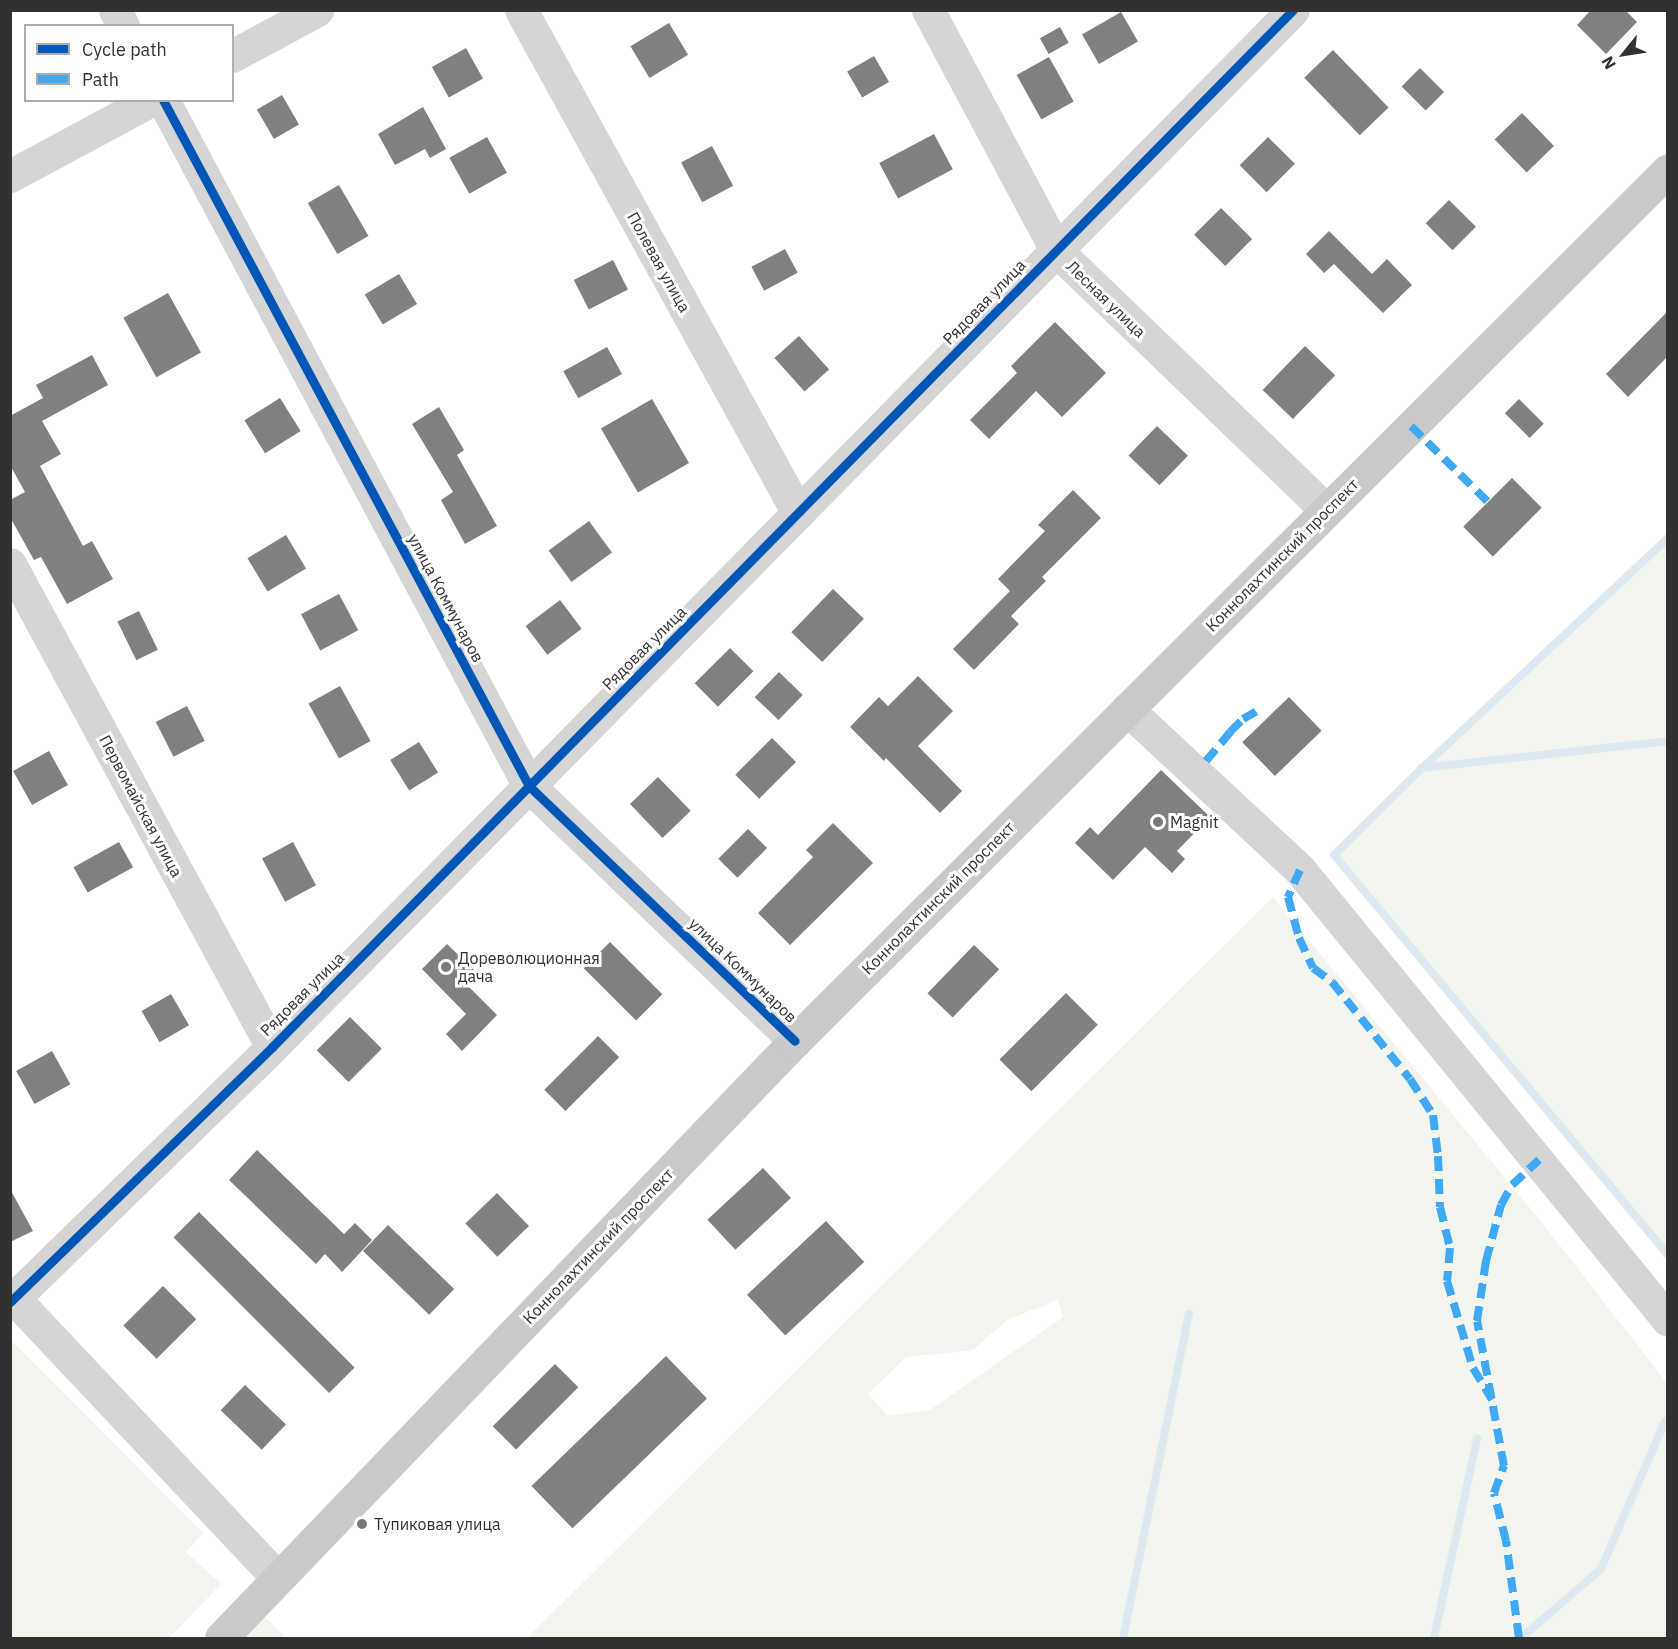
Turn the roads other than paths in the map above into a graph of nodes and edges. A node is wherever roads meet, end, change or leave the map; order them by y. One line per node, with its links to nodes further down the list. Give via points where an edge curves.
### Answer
1 (115, 10): 6 (street)
2 (316, 10): 7 (street)
3 (520, 10): 14 (street, Полевая улица)
4 (928, 10): 12 (street, Лесная улица)
5 (1293, 10): 12 (street, Рядовая улица)
6 (122, 24)
7 (234, 55)
8 (147, 102): 11 (street)
9 (164, 102): 17 (street, улица Коммунаров)
10 (1668, 170): 13 (main road, Коннолахтинский проспект)
11 (10, 176)
12 (1056, 250): 13 (street, Лесная улица); 14 (street, Рядовая улица)
13 (1326, 510): 16 (main road, Коннолахтинский проспект)
14 (798, 513): 17 (street, Рядовая улица)
15 (10, 564): 19 (street, Первомайская улица)
16 (1127, 709): 18 (main road, Коннолахтинский проспект); 21 (street, via 1300,870)
17 (529, 786): 18 (street, улица Коммунаров); 19 (street, Рядовая улица)
18 (795, 1041): 22 (main road, Коннолахтинский проспект)
19 (272, 1047): 20 (street, Рядовая улица)
20 (12, 1298): 22 (street)
21 (1668, 1320)
22 (278, 1578): 23 (main road, Коннолахтинский проспект)
23 (220, 1638)

